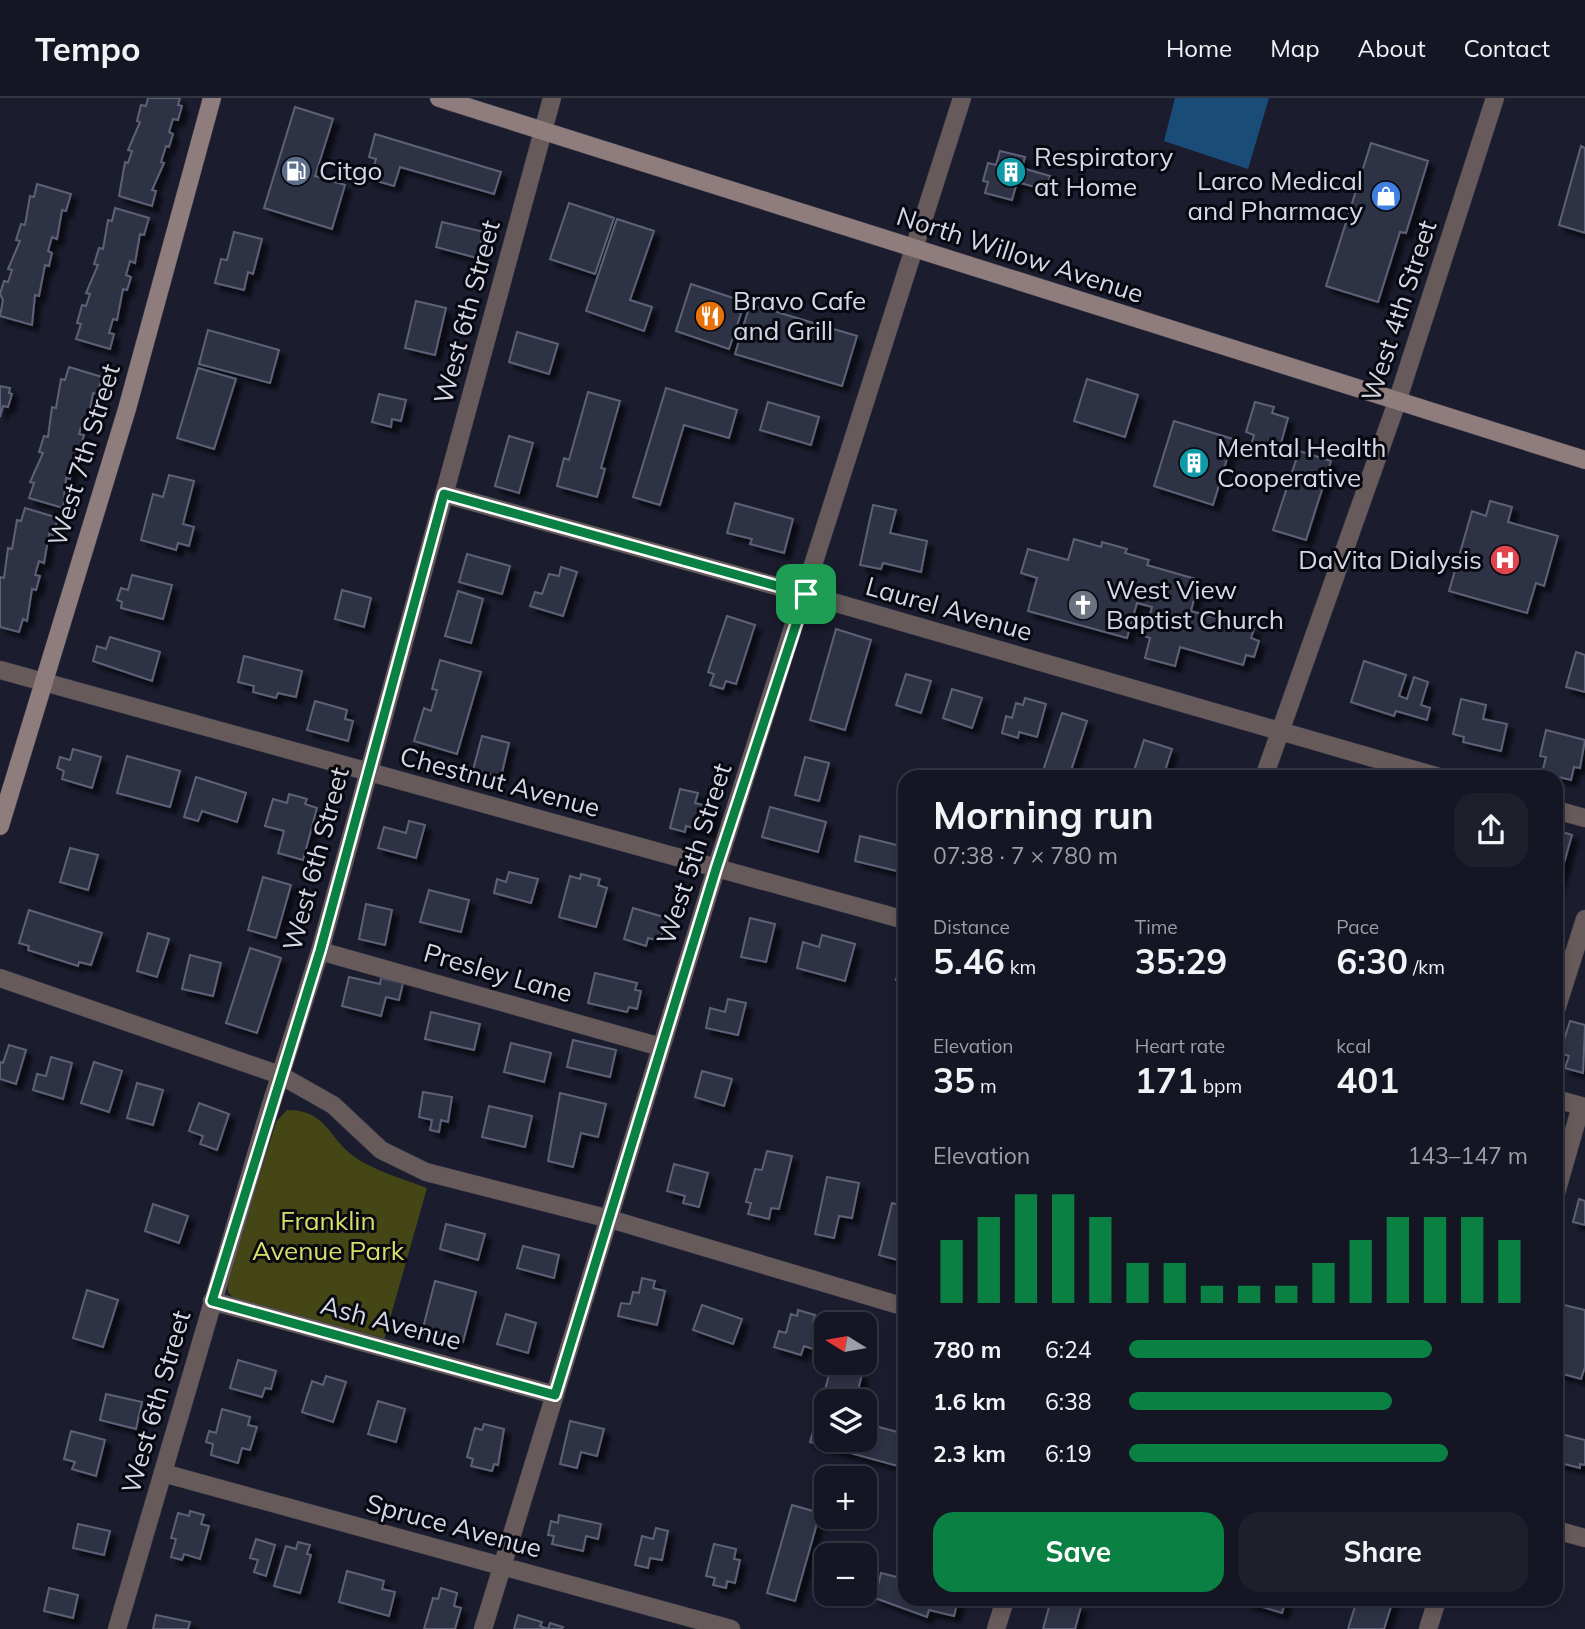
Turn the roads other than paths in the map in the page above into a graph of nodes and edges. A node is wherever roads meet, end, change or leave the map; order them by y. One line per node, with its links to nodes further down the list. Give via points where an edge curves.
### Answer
1 (212, 98): 13 (main road, West 7th Street, via 127,409)
2 (439, 98): 6 (main road, North Willow Avenue)
3 (552, 98): 6 (street, West 6th Street)
4 (962, 98): 7 (street, West 5th Street)
5 (1495, 98): 8 (street, West 4th Street)
6 (544, 130): 7 (main road, North Willow Avenue); 10 (street, West 6th Street)
7 (915, 249): 8 (main road, North Willow Avenue); 11 (street, West 5th Street)
8 (1397, 402): 9 (main road, North Willow Avenue); 14 (street, West 4th Street)
9 (1585, 460)
10 (444, 494): 11 (street, Laurel Avenue); 17 (street, West 6th Street)
11 (806, 594): 14 (street, Laurel Avenue); 21 (street, West 5th Street)
12 (0, 670): 13 (street, Chestnut Avenue)
13 (43, 682): 17 (street, Chestnut Avenue); 20 (main road, West 7th Street)
14 (1279, 732): 15 (street, West 4th Street); 16 (street, Laurel Avenue)
15 (1267, 770)
16 (1414, 770)
17 (366, 773): 21 (street, Chestnut Avenue); 24 (street, West 6th Street)
18 (1563, 812): 19 (street)
19 (1585, 818)
20 (0, 826)
21 (716, 869): 22 (street, Chestnut Avenue); 27 (street, West 5th Street)
22 (898, 918)
23 (1585, 919): 26 (street)
24 (320, 951): 27 (street, Presley Lane); 28 (street, West 6th Street)
25 (0, 978): 28 (street)
26 (1563, 988)
27 (661, 1047): 32 (street, West 5th Street)
28 (280, 1075): 32 (street, via 332,1105 381,1150 426,1172); 33 (street, West 6th Street)
29 (1563, 1101): 30 (street)
30 (1583, 1107): 31 (street)
31 (1563, 1171)
32 (610, 1219): 34 (street); 35 (street, West 5th Street)
33 (212, 1301): 35 (street, Ash Avenue); 36 (street, West 6th Street)
34 (898, 1305)
35 (555, 1395): 39 (street, West 5th Street)
36 (163, 1473): 39 (street, Spruce Avenue); 42 (street, West 6th Street)
37 (1563, 1532): 38 (street)
38 (1585, 1538)
39 (503, 1567): 43 (street, West 5th Street); 44 (street, Spruce Avenue)
40 (1003, 1606): 45 (street)
41 (1435, 1606): 46 (street)
42 (117, 1629)
43 (483, 1629)
44 (731, 1629)
45 (996, 1629)
46 (1428, 1629)

